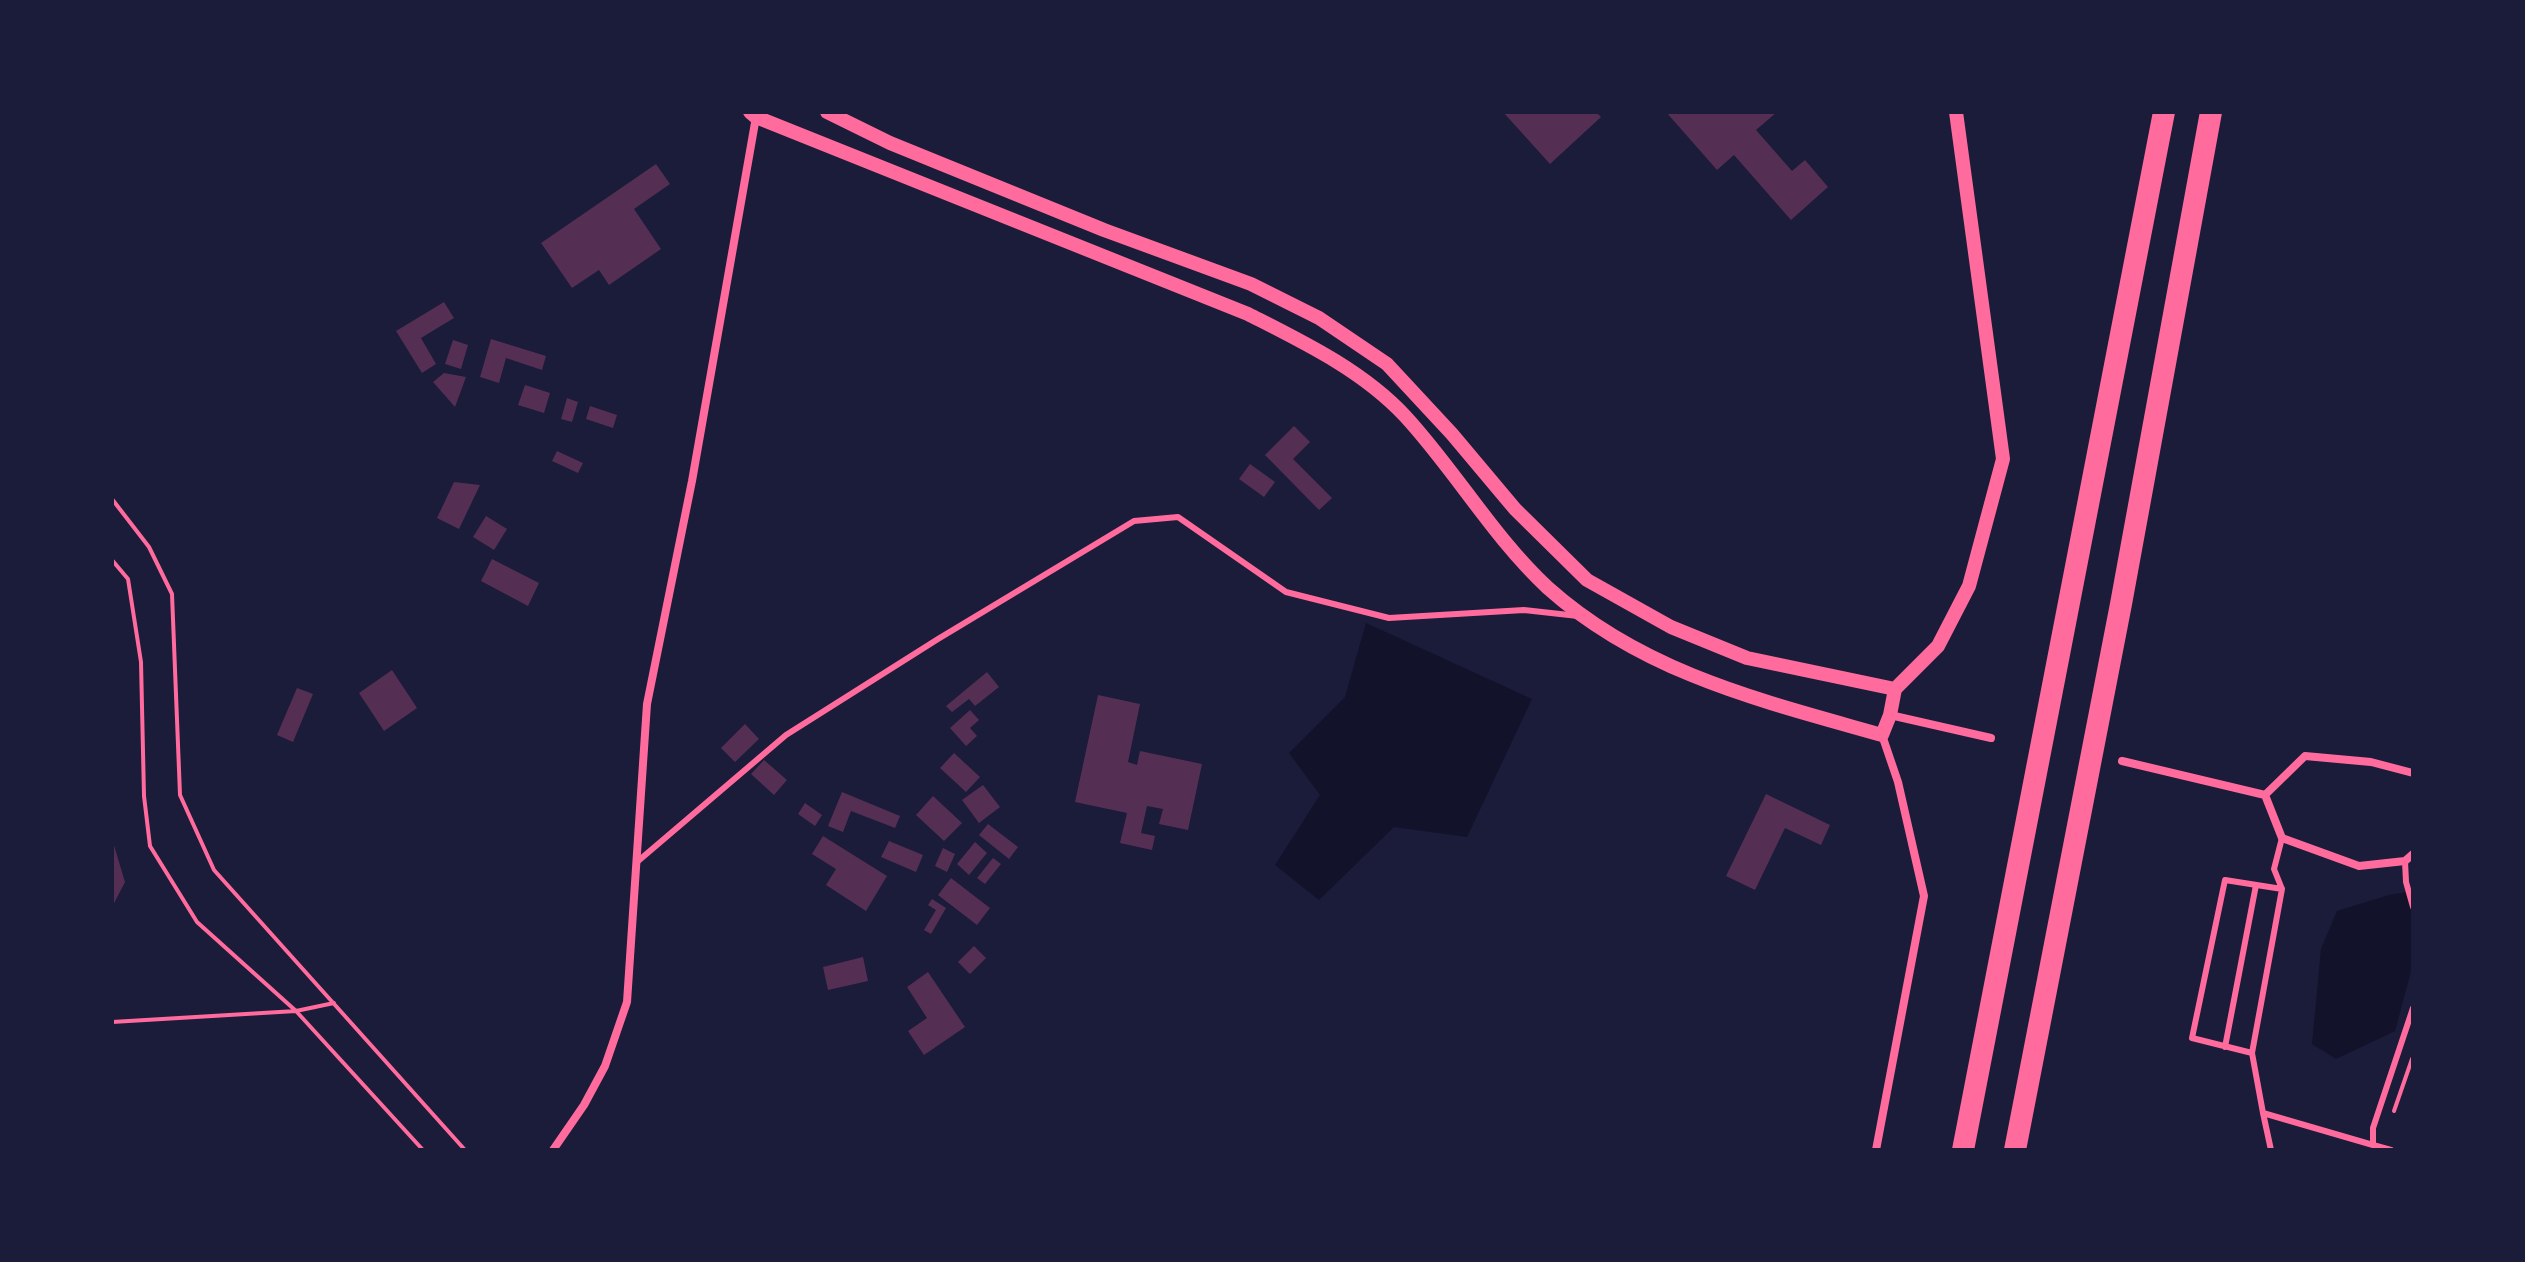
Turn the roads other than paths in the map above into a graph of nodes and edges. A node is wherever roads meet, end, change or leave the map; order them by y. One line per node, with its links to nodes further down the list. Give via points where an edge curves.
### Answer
1 (827, 112): 7 (street, via 890,143 1251,284 1319,318 1387,364 1515,509 1587,580 1671,627 1747,658)
2 (1956, 112): 7 (street, via 2003,459 1969,586 1938,646)
3 (2164, 112): 28 (highway)
4 (2211, 112): 29 (highway)
5 (754, 114): 6 (street, via 1248,314 1306,343 1359,377 1404,416 1547,587); 17 (street, via 692,481 647,704)
6 (1585, 617): 9 (street, via 1675,670 1733,693); 17 (lane, via 1524,610 1389,618 1286,592 1178,517 1134,521 786,735)
7 (1895, 689): 8 (street)
8 (1890, 715): 9 (street); 10 (street)
9 (1882, 735): 27 (street, via 1924,896)
10 (1991, 738)
11 (2122, 761): 13 (street)
12 (2413, 773): 13 (street, via 2371,762 2305,756)
13 (2265, 795): 14 (street)
14 (2282, 838): 16 (street, via 2359,866); 19 (lane, via 2274,869)
15 (2413, 854): 16 (street)
16 (2405, 861): 20 (lane)
17 (637, 862): 26 (street, via 627,1002 605,1066)
18 (2256, 885): 19 (lane); 22 (lane); 22 (lane, via 2225,880 2192,1038)
19 (2282, 889): 23 (lane)
20 (2413, 907)
21 (2413, 1008): 25 (lane, via 2373,1128)
22 (2225, 1047): 23 (lane)
23 (2252, 1053): 24 (lane)
24 (2263, 1113): 25 (lane); 30 (lane)
25 (2373, 1145): 31 (lane)
26 (553, 1150)
27 (1876, 1150)
28 (1963, 1150)
29 (2015, 1150)
30 (2271, 1150)
31 (2391, 1150)

